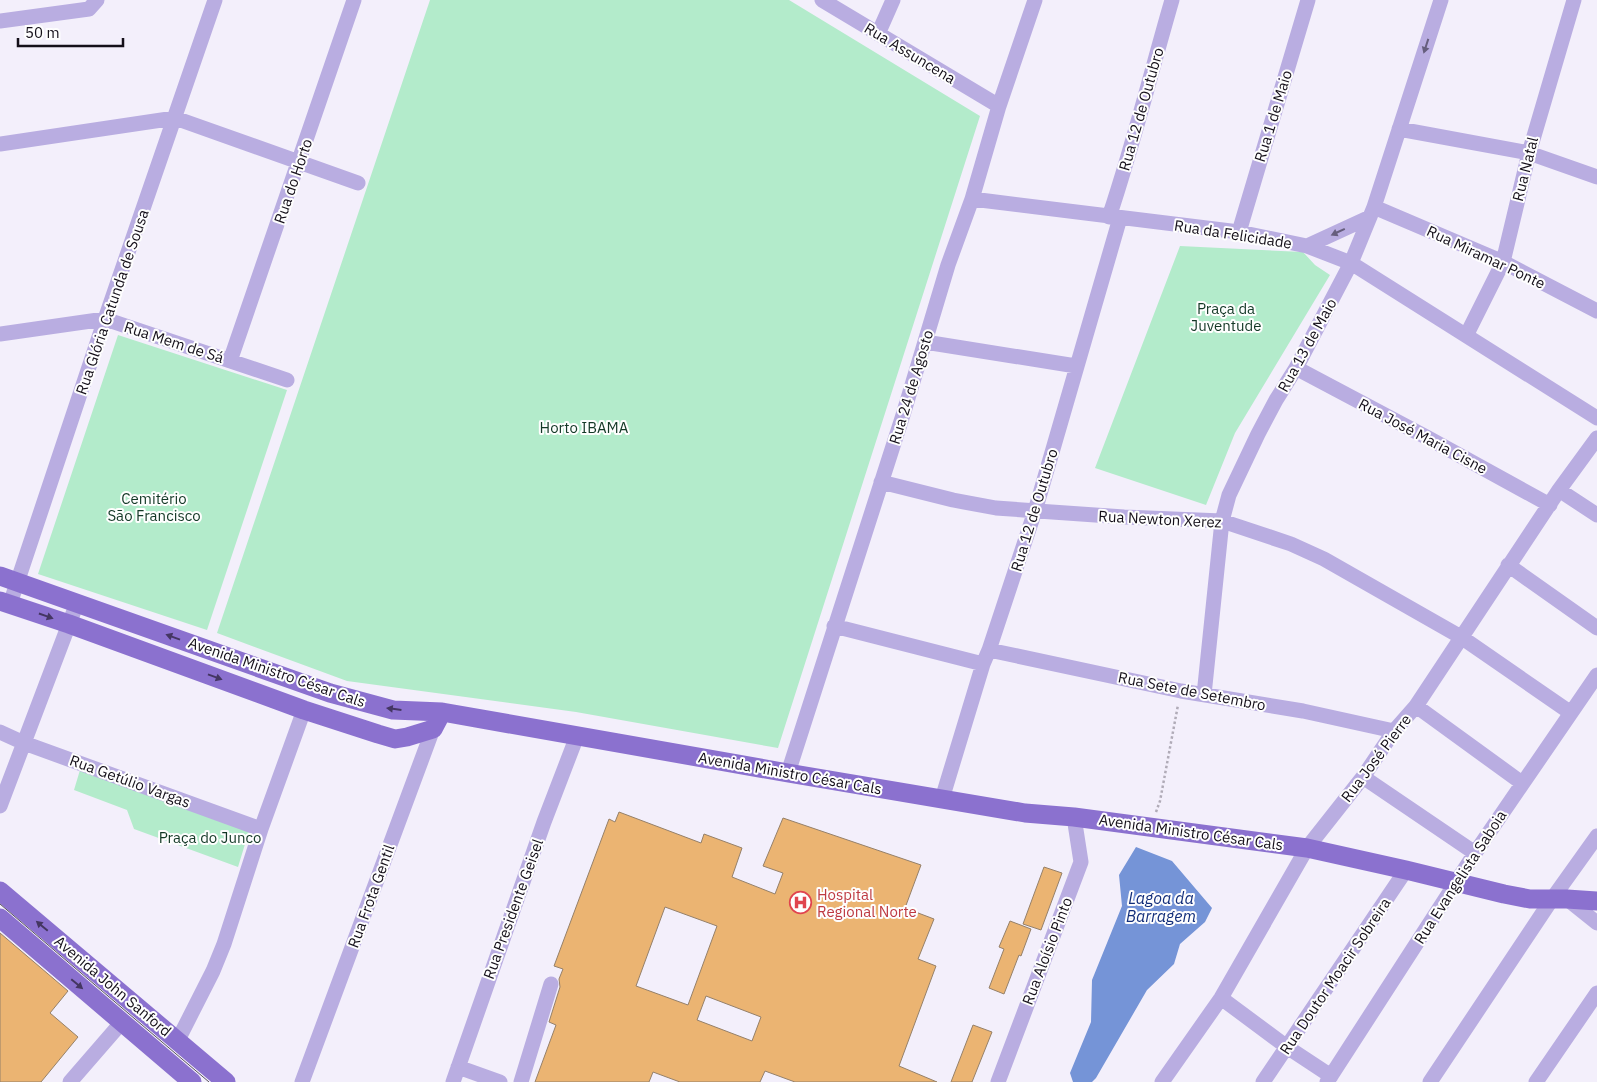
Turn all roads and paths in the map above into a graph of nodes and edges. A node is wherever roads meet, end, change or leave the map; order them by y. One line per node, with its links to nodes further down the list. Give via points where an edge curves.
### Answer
1 (97, 0): 11 (street, via 89,9)
2 (215, 0): 14 (street, Rua Glória Catunda de Sousa)
3 (354, 0): 18 (street, Rua do Horto)
4 (822, 0): 12 (street, Rua Assuncena)
5 (893, 0): 12 (street)
6 (1035, 0): 13 (street, Rua 24 de Agosto)
7 (1172, 0): 23 (street, Rua 12 de Outubro, via 1122,177)
8 (1308, 0): 24 (street, Rua 1 de Maio)
9 (1441, 0): 15 (street, Rua 13 de Maio, one-way to 15)
10 (1574, 0): 17 (street, Rua Natal)
11 (0, 21)
12 (878, 34): 13 (street, Rua Assuncena)
13 (999, 106): 21 (street, Rua 24 de Agosto)
14 (175, 118): 16 (street); 18 (street); 29 (street, Rua Glória Catunda de Sousa)
15 (1399, 129): 17 (street); 22 (street, Rua 13 de Maio)
16 (0, 144)
17 (1528, 153): 19 (street); 26 (street, Rua Natal)
18 (299, 162): 20 (street); 33 (street, Rua do Horto)
19 (1597, 177)
20 (358, 183)
21 (972, 199): 23 (street, Rua da Felicidade); 32 (street, Rua 24 de Agosto)
22 (1372, 212): 25 (street, one-way to 25); 26 (street, Rua Miramar Ponte); 27 (street, Rua 13 de Maio)
23 (1114, 218): 24 (street, Rua da Felicidade); 34 (street, Rua 12 de Outubro)
24 (1239, 232): 25 (street, Rua da Felicidade)
25 (1307, 246): 27 (street, Rua da Felicidade)
26 (1503, 262): 28 (street, Rua Miramar Ponte); 31 (street, Rua Natal)
27 (1351, 263): 31 (street, Rua da Felicidade); 35 (street, Rua 13 de Maio)
28 (1597, 311)
29 (105, 319): 30 (street, Rua Mem de Sá); 33 (street, Rua Mem de Sá); 46 (street, Rua Glória Catunda de Sousa)
30 (0, 334)
31 (1467, 334): 37 (street, Rua da Felicidade)
32 (925, 342): 34 (street); 39 (street, Rua 24 de Agosto)
33 (230, 361): 36 (street, Rua Mem de Sá)
34 (1076, 366): 42 (street, Rua 12 de Outubro)
35 (1296, 368): 41 (street, Rua José Maria Cisne); 44 (street, Rua 13 de Maio, via 1276,400 1229,495)
36 (287, 380)
37 (1597, 418)
38 (1597, 438): 40 (street, Rua José Pierre)
39 (881, 482): 42 (street, Rua Newton Xerez, via 953,500); 50 (street, Rua 24 de Agosto)
40 (1559, 490): 41 (street, Rua José Pierre); 43 (street)
41 (1550, 505): 45 (street, Rua José Pierre)
42 (1035, 511): 44 (street, Rua Newton Xerez); 53 (street, Rua 12 de Outubro)
43 (1597, 515)
44 (1222, 521): 52 (street, Rua Newton Xerez, via 1310,552); 56 (street, Rua 13 de Maio)
45 (1508, 565): 51 (street); 52 (street, Rua José Pierre)
46 (9, 579): 47 (street, Rua Glória Catunda de Sousa); 48 (main road, Avenida Ministro César Cals)
47 (5, 602): 49 (main road, Avenida Ministro César Cals, one-way to 49)
48 (77, 603): 49 (street); 59 (main road, Avenida Ministro César Cals, one-way to 48, via 392,710 330,693)
49 (69, 624): 58 (main road, Avenida Ministro César Cals, one-way to 58); 65 (street)
50 (834, 626): 53 (street, Rua Sete de Setembro); 66 (street, Rua 24 de Agosto)
51 (1597, 628)
52 (1461, 638): 57 (street, Rua José Pierre); 60 (street, Rua Newton Xerez)
53 (986, 657): 55 (street, Rua Sete de Setembro); 69 (street, Rua 12 de Outubro)
54 (1597, 674): 60 (street, Rua Evangelista Saboia)
55 (1180, 691): 56 (street, Rua Sete de Setembro); 70 (path)
56 (1204, 695): 62 (street, Rua Sete de Setembro, via 1303,711)
57 (1416, 706): 62 (street, Rua José Pierre); 68 (street)
58 (304, 710): 61 (main road, Avenida Ministro César Cals, via 395,738); 73 (street)
59 (442, 712): 61 (main road, Rua Frota Gentil); 64 (main road, Avenida Ministro César Cals)
60 (1571, 713): 68 (street, Rua Evangelista Saboia)
61 (433, 728): 95 (street, Rua Frota Gentil)
62 (1394, 731): 67 (street, Rua José Pierre)
63 (0, 732): 65 (street, Rua Getúlio Vargas)
64 (577, 736): 66 (main road, Avenida Ministro César Cals); 90 (street, Rua Presidente Geisel)
65 (24, 743): 71 (street); 73 (street, Rua Getúlio Vargas)
66 (788, 774): 69 (main road, Avenida Ministro César Cals)
67 (1363, 777): 75 (street, Rua José Pierre); 76 (street)
68 (1522, 783): 76 (street, Rua Evangelista Saboia)
69 (942, 799): 72 (main road, Avenida Ministro César Cals, via 1025,813)
70 (1160, 801)
71 (0, 806)
72 (1074, 817): 75 (main road, Avenida Ministro César Cals); 99 (street, Rua Aloísio Pinto, via 1081,862)
73 (261, 829): 88 (street, via 224,944)
74 (1597, 836): 80 (street)
75 (1307, 848): 77 (main road, Avenida Ministro César Cals); 86 (street, Rua José Pierre)
76 (1475, 853): 78 (street, Rua Evangelista Saboia)
77 (1406, 870): 78 (main road, Avenida Ministro César Cals); 89 (street, Rua Doutor Moacir Sobreira)
78 (1456, 882): 80 (main road, Avenida Ministro César Cals, via 1530,899); 91 (street, Rua Evangelista Saboia)
79 (0, 891): 88 (main road, Avenida John Sanford, one-way to 79)
80 (1560, 899): 81 (main road, Avenida Ministro César Cals); 83 (street); 102 (street)
81 (1597, 901)
82 (0, 918): 87 (main road, Avenida John Sanford, one-way to 87)
83 (1597, 923)
84 (550, 984): 98 (street)
85 (1597, 993): 103 (street)
86 (1221, 998): 89 (street); 100 (street, Rua José Pierre)
87 (122, 1022): 92 (street); 93 (main road, Avenida John Sanford)
88 (178, 1040): 94 (main road, Avenida John Sanford)
89 (1287, 1047): 91 (street); 101 (street, Rua Doutor Moacir Sobreira)
90 (458, 1067): 96 (street, Rua Presidente Geisel); 97 (street)
91 (1329, 1079)
92 (70, 1082)
93 (192, 1082)
94 (226, 1082)
95 (302, 1082)
96 (453, 1082)
97 (500, 1082)
98 (521, 1082)
99 (998, 1082)
100 (1162, 1082)
101 (1264, 1082)
102 (1430, 1082)
103 (1536, 1082)

